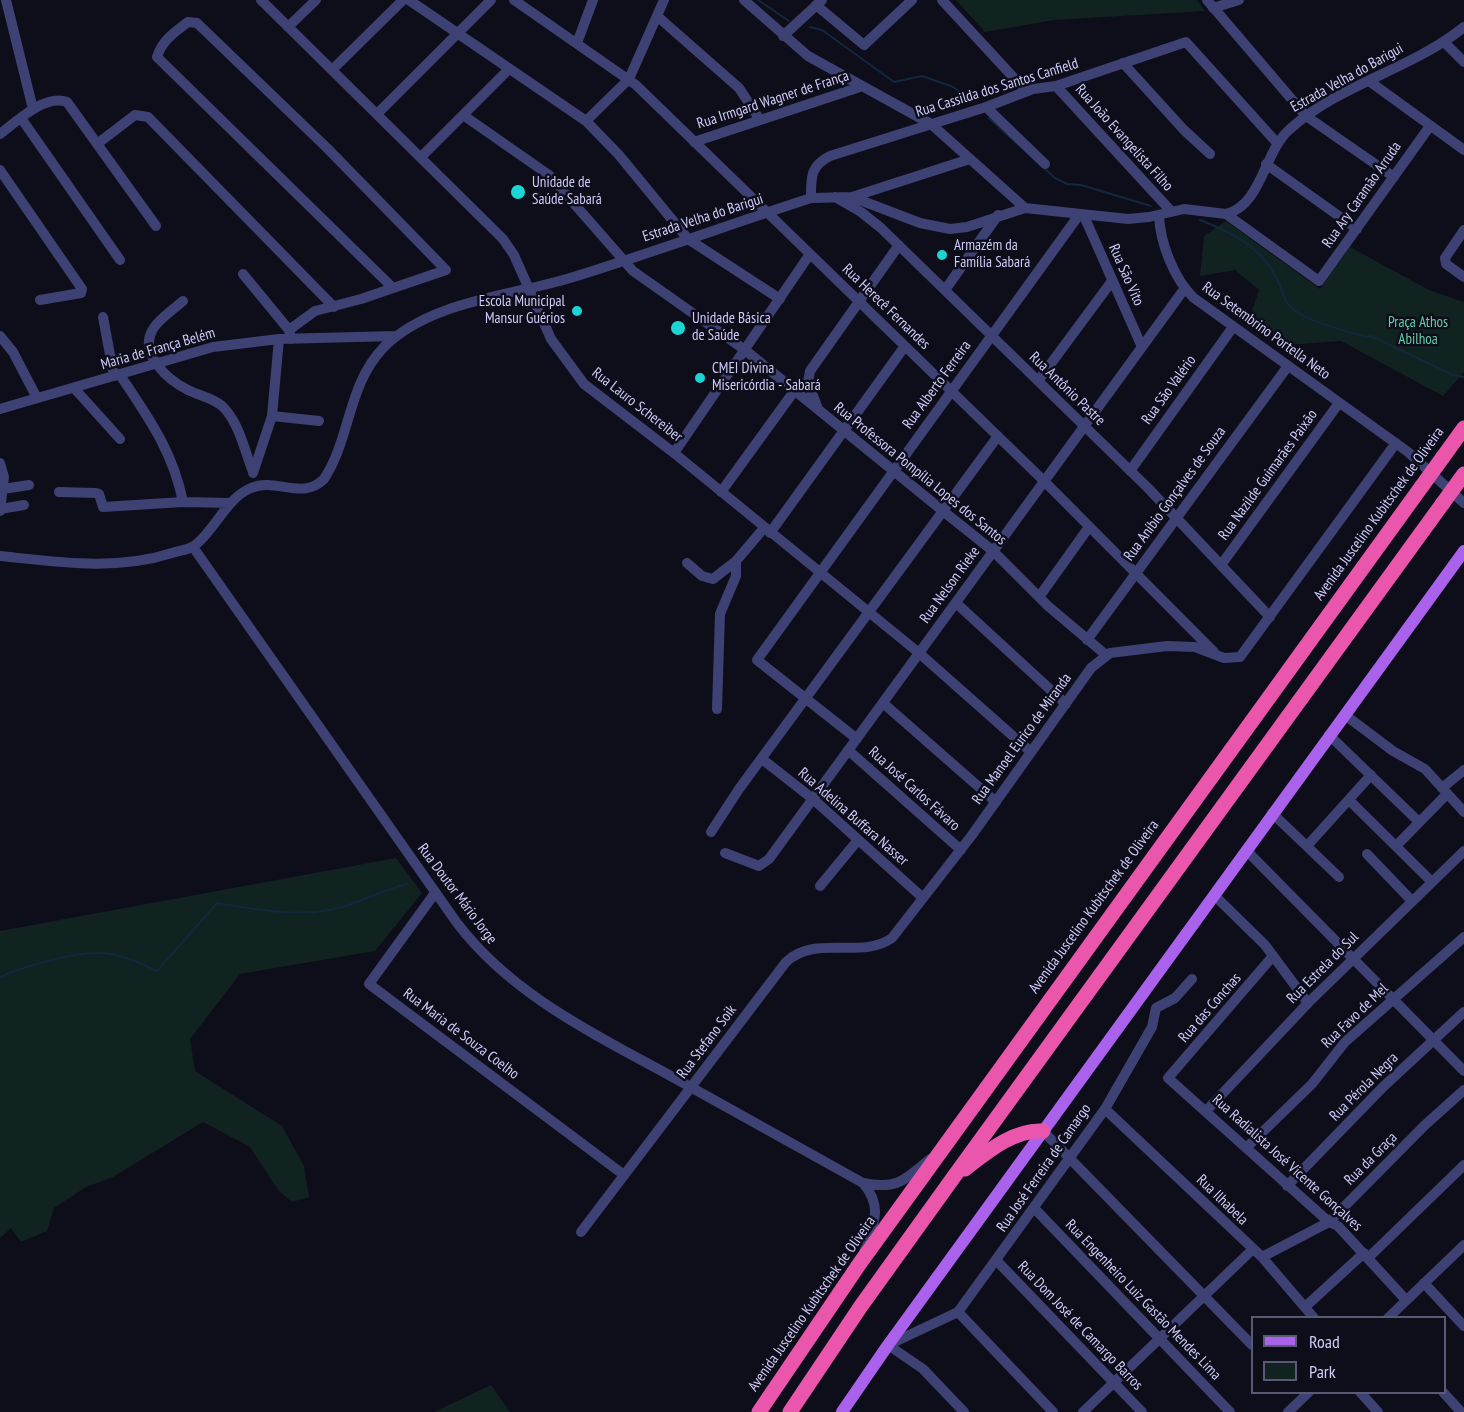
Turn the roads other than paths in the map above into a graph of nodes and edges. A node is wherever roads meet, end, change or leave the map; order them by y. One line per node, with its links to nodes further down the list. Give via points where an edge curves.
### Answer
1 (7, 0): 14 (street); 34 (street)
2 (261, 0): 18 (street, Rua Lauro Schereiber)
3 (316, 0): 18 (street)
4 (403, 0): 27 (street)
5 (409, 0): 20 (street)
6 (491, 0): 20 (street)
7 (514, 0): 23 (street, Rua Herecê Fernandes)
8 (593, 0): 23 (street)
9 (664, 0): 17 (street)
10 (744, 0): 21 (street)
11 (912, 0): 15 (street, via 864,45)
12 (942, 0): 32 (street)
13 (1239, 0): 16 (street)
14 (0, 3)
15 (819, 3): 21 (street)
16 (1210, 4): 37 (street)
17 (657, 16): 28 (street); 39 (street, via 740,88)
18 (288, 27): 27 (street, Rua Lauro Schereiber)
19 (1464, 27): 22 (street, Estrada Velha do Barigui)
20 (458, 33): 26 (street); 35 (street)
21 (783, 36): 31 (street)
22 (1444, 42): 24 (street); 29 (street, Estrada Velha do Barigui)
23 (577, 43): 28 (street, Rua Herecê Fernandes)
24 (1464, 62)
25 (1123, 63): 30 (street, Rua Cassilda dos Santos Canfield); 45 (street, Rua Cassilda dos Santos Canfield, via 1186,42); 48 (street)
26 (509, 69): 36 (street); 40 (street)
27 (332, 70): 35 (street, Rua Lauro Schereiber)
28 (629, 80): 40 (street); 44 (street, Rua Herecê Fernandes)
29 (1369, 81): 37 (street, Estrada Velha do Barigui); 42 (street)
30 (1056, 86): 32 (street, Rua Cassilda dos Santos Canfield); 60 (street, Rua João Evangelista Filho)
31 (860, 87): 39 (street, Rua Irmgard Wagner de França); 41 (street)
32 (1026, 91): 33 (street, Rua Cassilda dos Santos Canfield)
33 (986, 107): 41 (street, Rua Cassilda dos Santos Canfield); 51 (street)
34 (33, 109): 38 (street); 46 (street, via 60,100 67,102)
35 (377, 114): 49 (street, Rua Lauro Schereiber)
36 (463, 115): 49 (street); 71 (street, Rua Professora Pompília Lopes dos Santos, via 549,175)
37 (1306, 116): 45 (street, Estrada Velha do Barigui); 54 (street)
38 (21, 118): 43 (street); 70 (street)
39 (760, 120): 44 (street, Rua Irmgard Wagner de França)
40 (586, 121): 67 (street)
41 (931, 124): 50 (street); 57 (street, Rua Cassilda dos Santos Canfield, via 821,161 812,171)
42 (1430, 126): 47 (street); 54 (street, Rua Ary Caramão Arruda)
43 (0, 134)
44 (694, 142): 59 (street, Rua Herecê Fernandes)
45 (1276, 143): 52 (street, Estrada Velha do Barigui)
46 (97, 144): 64 (street); 83 (street, via 135,115 148,117)
47 (1464, 150)
48 (1210, 154)
49 (421, 157): 75 (street, Rua Lauro Schereiber, via 503,239)
50 (970, 159): 56 (street); 58 (street)
51 (1045, 164)
52 (1266, 164): 61 (street, Estrada Velha do Barigui, via 1246,202); 65 (street)
53 (0, 170): 80 (street, via 82,289 81,293)
54 (1394, 177): 65 (street, Rua Ary Caramão Arruda)
55 (832, 196): 56 (street, Estrada Velha do Barigui); 57 (street, Estrada Velha do Barigui); 68 (street, Rua Antônio Pastre, via 861,212)
56 (852, 197): 63 (street, Estrada Velha do Barigui, via 940,228 967,227)
57 (811, 198): 59 (street, Estrada Velha do Barigui)
58 (1024, 208): 62 (street, Estrada Velha do Barigui); 63 (street, Estrada Velha do Barigui)
59 (767, 213): 67 (street, Estrada Velha do Barigui); 69 (street, Rua Herecê Fernandes)
60 (1164, 213): 61 (street, Estrada Velha do Barigui, via 1184,208); 62 (street, Estrada Velha do Barigui, via 1128,219); 77 (street, Rua Setembrino Portella Neto, via 1164,245)
61 (1226, 214): 65 (street, Rua Ary Caramão Arruda, via 1319,281)
62 (1081, 215): 74 (street, Rua São Vito); 89 (street, Rua Alberto Ferreira)
63 (998, 216): 78 (street)
64 (156, 226)
65 (1357, 229)
66 (1464, 230): 73 (street, via 1445,261)
67 (688, 239): 71 (street, Estrada Velha do Barigui); 79 (street)
68 (899, 245): 78 (street, Rua Antônio Pastre); 81 (street)
69 (810, 255): 79 (street); 81 (street, Rua Herecê Fernandes)
70 (120, 260)
71 (622, 261): 75 (street, Estrada Velha do Barigui, via 568,279); 93 (street, Rua Professora Pompília Lopes dos Santos)
72 (243, 274): 86 (street)
73 (1464, 277)
74 (1112, 281): 92 (street, Rua São Vito); 97 (street)
75 (527, 287): 88 (street, Estrada Velha do Barigui, via 429,318); 113 (street, Rua Lauro Schereiber, via 551,339 575,374 596,395)
76 (393, 288): 76 (street, via 446,270 197,23 188,21 170,35 160,47 158,57); 83 (street)
77 (1185, 288): 85 (street, Rua Setembrino Portella Neto); 92 (street, Rua Nelson Rieke)
78 (945, 290): 89 (street, Rua Antônio Pastre)
79 (780, 299): 93 (street)
80 (40, 300)
81 (858, 300): 91 (street, Rua Herecê Fernandes); 104 (street, via 810,371 808,382)
82 (183, 301): 94 (street, via 154,327 149,337)
83 (334, 307): 86 (street, via 315,311)
84 (103, 317): 96 (street)
85 (1233, 327): 95 (street, Rua Setembrino Portella Neto); 116 (street, Rua São Valério)
86 (290, 334): 88 (street, Maria de França Belém); 90 (street, Maria de França Belém)
87 (0, 336): 101 (street)
88 (396, 336): 122 (street, Estrada Velha do Barigui, via 365,374 324,479 304,490 268,486)
89 (992, 336): 97 (street, Rua Antônio Pastre); 100 (street, Rua Alberto Ferreira)
90 (279, 339): 94 (street, Maria de França Belém, via 213,347); 105 (street)
91 (904, 346): 100 (street, Rua Herecê Fernandes); 109 (street)
92 (1142, 347): 107 (street, Rua Nelson Rieke)
93 (745, 350): 99 (street, Rua Professora Pompília Lopes dos Santos); 113 (street)
94 (155, 363): 96 (street, Maria de França Belém); 117 (street, via 170,379 224,407)
95 (1288, 366): 102 (street, Rua Setembrino Portella Neto); 131 (street, Rua Aníbio Gonçalves de Souza)
96 (117, 376): 98 (street, Maria de França Belém); 125 (street, via 158,432 177,471)
97 (1038, 381): 107 (street, Rua Antônio Pastre)
98 (74, 388): 101 (street, Maria de França Belém); 111 (street)
99 (795, 390): 104 (street, Rua Professora Pompília Lopes dos Santos); 124 (street)
100 (951, 391): 110 (street, Rua Herecê Fernandes); 115 (street, Rua Alberto Ferreira)
101 (37, 398): 103 (street, Maria de França Belém)
102 (1339, 402): 112 (street, Rua Setembrino Portella Neto); 140 (street, Rua Nazilde Guimarães Paixão)
103 (0, 408)
104 (818, 410): 109 (street, Rua Professora Pompília Lopes dos Santos)
105 (272, 416): 106 (street); 117 (street)
106 (319, 421)
107 (1084, 426): 116 (street, Rua Antônio Pastre); 119 (street, Rua Nelson Rieke)
108 (1464, 428): 203 (highway, Avenida Juscelino Kubitschek de Oliveira, bridge)
109 (844, 430): 115 (street, Rua Professora Pompília Lopes dos Santos); 133 (street)
110 (998, 436): 119 (street, Rua Herecê Fernandes); 130 (street)
111 (120, 439)
112 (1396, 443): 127 (street, Rua Setembrino Portella Neto); 146 (street)
113 (674, 453): 124 (street, Rua Lauro Schereiber)
114 (0, 463): 120 (street)
115 (894, 471): 130 (street, Rua Professora Pompília Lopes dos Santos); 141 (street, Rua Alberto Ferreira)
116 (1130, 471): 131 (street, Rua Antônio Pastre)
117 (253, 472): 122 (street)
118 (1464, 474): 208 (highway, bridge)
119 (1044, 482): 132 (street, Rua Herecê Fernandes); 135 (street, Rua Nelson Rieke)
120 (2, 485): 121 (street); 129 (street)
121 (29, 485)
122 (249, 489): 126 (street)
123 (59, 492): 125 (street, via 96,493 103,507)
124 (721, 492): 133 (street, Rua Lauro Schereiber)
125 (183, 502): 126 (street)
126 (231, 503): 134 (street)
127 (1464, 503)
128 (24, 505): 129 (street)
129 (0, 510)
130 (943, 511): 135 (street, Rua Professora Pompília Lopes dos Santos); 145 (street)
131 (1176, 518): 140 (street, Rua Antônio Pastre); 142 (street, Rua Aníbio Gonçalves de Souza)
132 (1089, 527): 142 (street, Rua Herecê Fernandes); 143 (street)
133 (767, 531): 138 (street); 141 (street, Rua Lauro Schereiber)
134 (193, 547): 137 (street, via 118,564); 183 (street, Rua Doutor Mário Jorge)
135 (993, 551): 143 (street, Rua Professora Pompília Lopes dos Santos); 144 (street, Rua Nelson Rieke)
136 (1464, 551): 156 (main road)
137 (0, 556)
138 (736, 561): 139 (street, via 713,579 702,576); 155 (street, via 736,576 720,614)
139 (687, 563)
140 (1221, 565): 146 (street, Rua Antônio Pastre)
141 (819, 574): 145 (street, Rua Lauro Schereiber); 151 (street, Rua Alberto Ferreira)
142 (1136, 574): 147 (street, Rua Aníbio Gonçalves de Souza); 150 (street, Rua Herecê Fernandes)
143 (1039, 597): 147 (street, Rua Professora Pompília Lopes dos Santos)
144 (956, 603): 148 (street, Rua Nelson Rieke); 154 (street)
145 (868, 613): 148 (street, Rua Lauro Schereiber); 152 (street)
146 (1270, 617): 150 (street, via 1240,657)
147 (1087, 640): 149 (street, Rua Professora Pompília Lopes dos Santos)
148 (919, 653): 153 (street, Rua Nelson Rieke); 160 (street, Rua Lauro Schereiber)
149 (1106, 655): 150 (street, via 1179,645); 154 (street, Rua Manoel Eurico de Miranda, via 1091,668)
150 (1218, 656)
151 (757, 660): 152 (street, Rua José Carlos Fávaro)
152 (806, 699): 158 (street, Rua José Carlos Fávaro); 161 (street)
153 (883, 703): 158 (street, Rua Nelson Rieke); 167 (street)
154 (1066, 704): 160 (street, Rua Manoel Eurico de Miranda)
155 (717, 709)
156 (1345, 715): 157 (main road); 164 (street, via 1393,751 1421,766)
157 (1329, 735): 163 (street); 169 (main road)
158 (856, 739): 159 (street, Rua Nelson Rieke)
159 (848, 750): 165 (street, Rua Nelson Rieke); 175 (street, Rua José Carlos Fávaro)
160 (1031, 752): 167 (street, Rua Manoel Eurico de Miranda)
161 (762, 759): 165 (street, Rua Adelina Buffara Nasser); 171 (street)
162 (1464, 770): 164 (street)
163 (1371, 775): 166 (street); 170 (street)
164 (1444, 791): 168 (street); 170 (street)
165 (813, 799): 172 (street, Rua Adelina Buffara Nasser); 178 (street, Rua Nelson Rieke, via 763,865 755,866)
166 (1349, 800): 173 (street); 174 (street)
167 (996, 802): 175 (street, Rua Manoel Eurico de Miranda)
168 (1463, 810)
169 (1272, 813): 173 (street); 176 (main road)
170 (1419, 822): 174 (street)
171 (711, 832)
172 (858, 840): 182 (street); 185 (street, Rua Adelina Buffara Nasser)
173 (1307, 846): 180 (street)
174 (1396, 846): 181 (street)
175 (960, 850): 185 (street, Rua Manoel Eurico de Miranda)
176 (1246, 850): 184 (main road); 190 (street)
177 (1464, 851): 181 (street, Rua Estrela do Sul)
178 (725, 854)
179 (1367, 854): 186 (street)
180 (1339, 877)
181 (1432, 882): 186 (street, Rua Estrela do Sul)
182 (820, 886)
183 (435, 893): 198 (street, Rua Doutor Mário Jorge, via 480,951 524,989); 207 (street, Rua Maria de Souza Coelho, via 369,984)
184 (1214, 895): 189 (street, via 1256,934); 202 (main road)
185 (923, 898): 187 (street, Rua Manoel Eurico de Miranda)
186 (1412, 901): 190 (street, Rua Estrela do Sul)
187 (895, 934): 198 (street, Rua Stefano Soik, via 875,946 813,949 791,957)
188 (1464, 937): 192 (street, Rua Favo de Mel)
189 (1273, 956): 193 (street); 197 (street, Rua das Conchas)
190 (1354, 958): 192 (street); 193 (street, Rua Estrela do Sul)
191 (1192, 979): 200 (street, Rua José Ferreira de Camargo, via 1175,998 1156,1008 1152,1027)
192 (1394, 999): 195 (street); 204 (street, Rua Favo de Mel, via 1345,1042 1312,1084)
193 (1308, 1003): 201 (street, Rua Estrela do Sul)
194 (1464, 1012): 195 (street, Rua Pérola Negra)
195 (1434, 1040): 196 (street); 210 (street, Rua Pérola Negra)
196 (1464, 1071)
197 (1168, 1078): 201 (street, Rua Radialista José Vicente Gonçalves)
198 (691, 1088): 207 (street, Rua Stefano Soik); 209 (street, Rua Doutor Mário Jorge)
199 (1464, 1090): 212 (street, Rua da Graça)
200 (1105, 1109): 205 (street, Rua José Ferreira de Camargo); 214 (street, Rua Ilhabela)
201 (1207, 1110): 204 (street, Rua Radialista José Vicente Gonçalves)
202 (1043, 1131): 205 (street); 208 (highway, via 1011,1138); 230 (main road)
203 (944, 1148): 209 (street, Rua Doutor Mário Jorge, via 895,1185); 219 (highway, Avenida Juscelino Kubitschek de Oliveira)
204 (1246, 1148): 210 (street, Rua Radialista José Vicente Gonçalves)
205 (1071, 1157): 211 (street, Rua José Ferreira de Camargo); 221 (street)
206 (1464, 1165): 216 (street)
207 (624, 1175): 213 (street, Rua Stefano Soik)
208 (953, 1178): 237 (highway)
209 (863, 1183): 219 (street, via 874,1198 876,1212)
210 (1287, 1186): 212 (street, Rua Radialista José Vicente Gonçalves)
211 (1034, 1208): 218 (street, Rua José Ferreira de Camargo); 228 (street, Rua Engenheiro Luiz Gastão Mendes Lima)
212 (1329, 1222): 216 (street, Rua Radialista José Vicente Gonçalves, via 1338,1226); 217 (street, Rua da Graça)
213 (581, 1232)
214 (1253, 1249): 217 (street, Rua Ilhabela); 221 (street)
215 (1463, 1249): 220 (street)
216 (1366, 1256): 222 (street, Rua Radialista José Vicente Gonçalves); 223 (street)
217 (1262, 1257): 223 (street, Rua Ilhabela)
218 (997, 1261): 224 (street, Rua José Ferreira de Camargo); 231 (street, Rua Dom José de Camargo Barros)
219 (860, 1263): 236 (highway, Avenida Juscelino Kubitschek de Oliveira)
220 (1424, 1283): 222 (street); 227 (street)
221 (1205, 1295): 228 (street); 229 (street)
222 (1406, 1300): 226 (street)
223 (1305, 1307): 225 (street, Rua Ilhabela)
224 (958, 1312): 230 (street, Rua José Ferreira de Camargo); 240 (street)
225 (1313, 1316)
226 (1389, 1316)
227 (1464, 1326)
228 (1160, 1339): 231 (street); 243 (street, Rua Engenheiro Luiz Gastão Mendes Lima)
229 (1251, 1344)
230 (888, 1345): 238 (main road); 239 (street, via 923,1369)
231 (1114, 1383): 241 (street); 242 (street, Rua Dom José de Camargo Barros)
232 (1304, 1394): 235 (street)
233 (1362, 1394): 244 (street)
234 (1445, 1394): 245 (street)
235 (1290, 1411)
236 (759, 1412)
237 (790, 1412)
238 (842, 1412)
239 (964, 1412)
240 (1053, 1412)
241 (1083, 1412)
242 (1142, 1412)
243 (1230, 1412)
244 (1378, 1412)
245 (1461, 1412)

